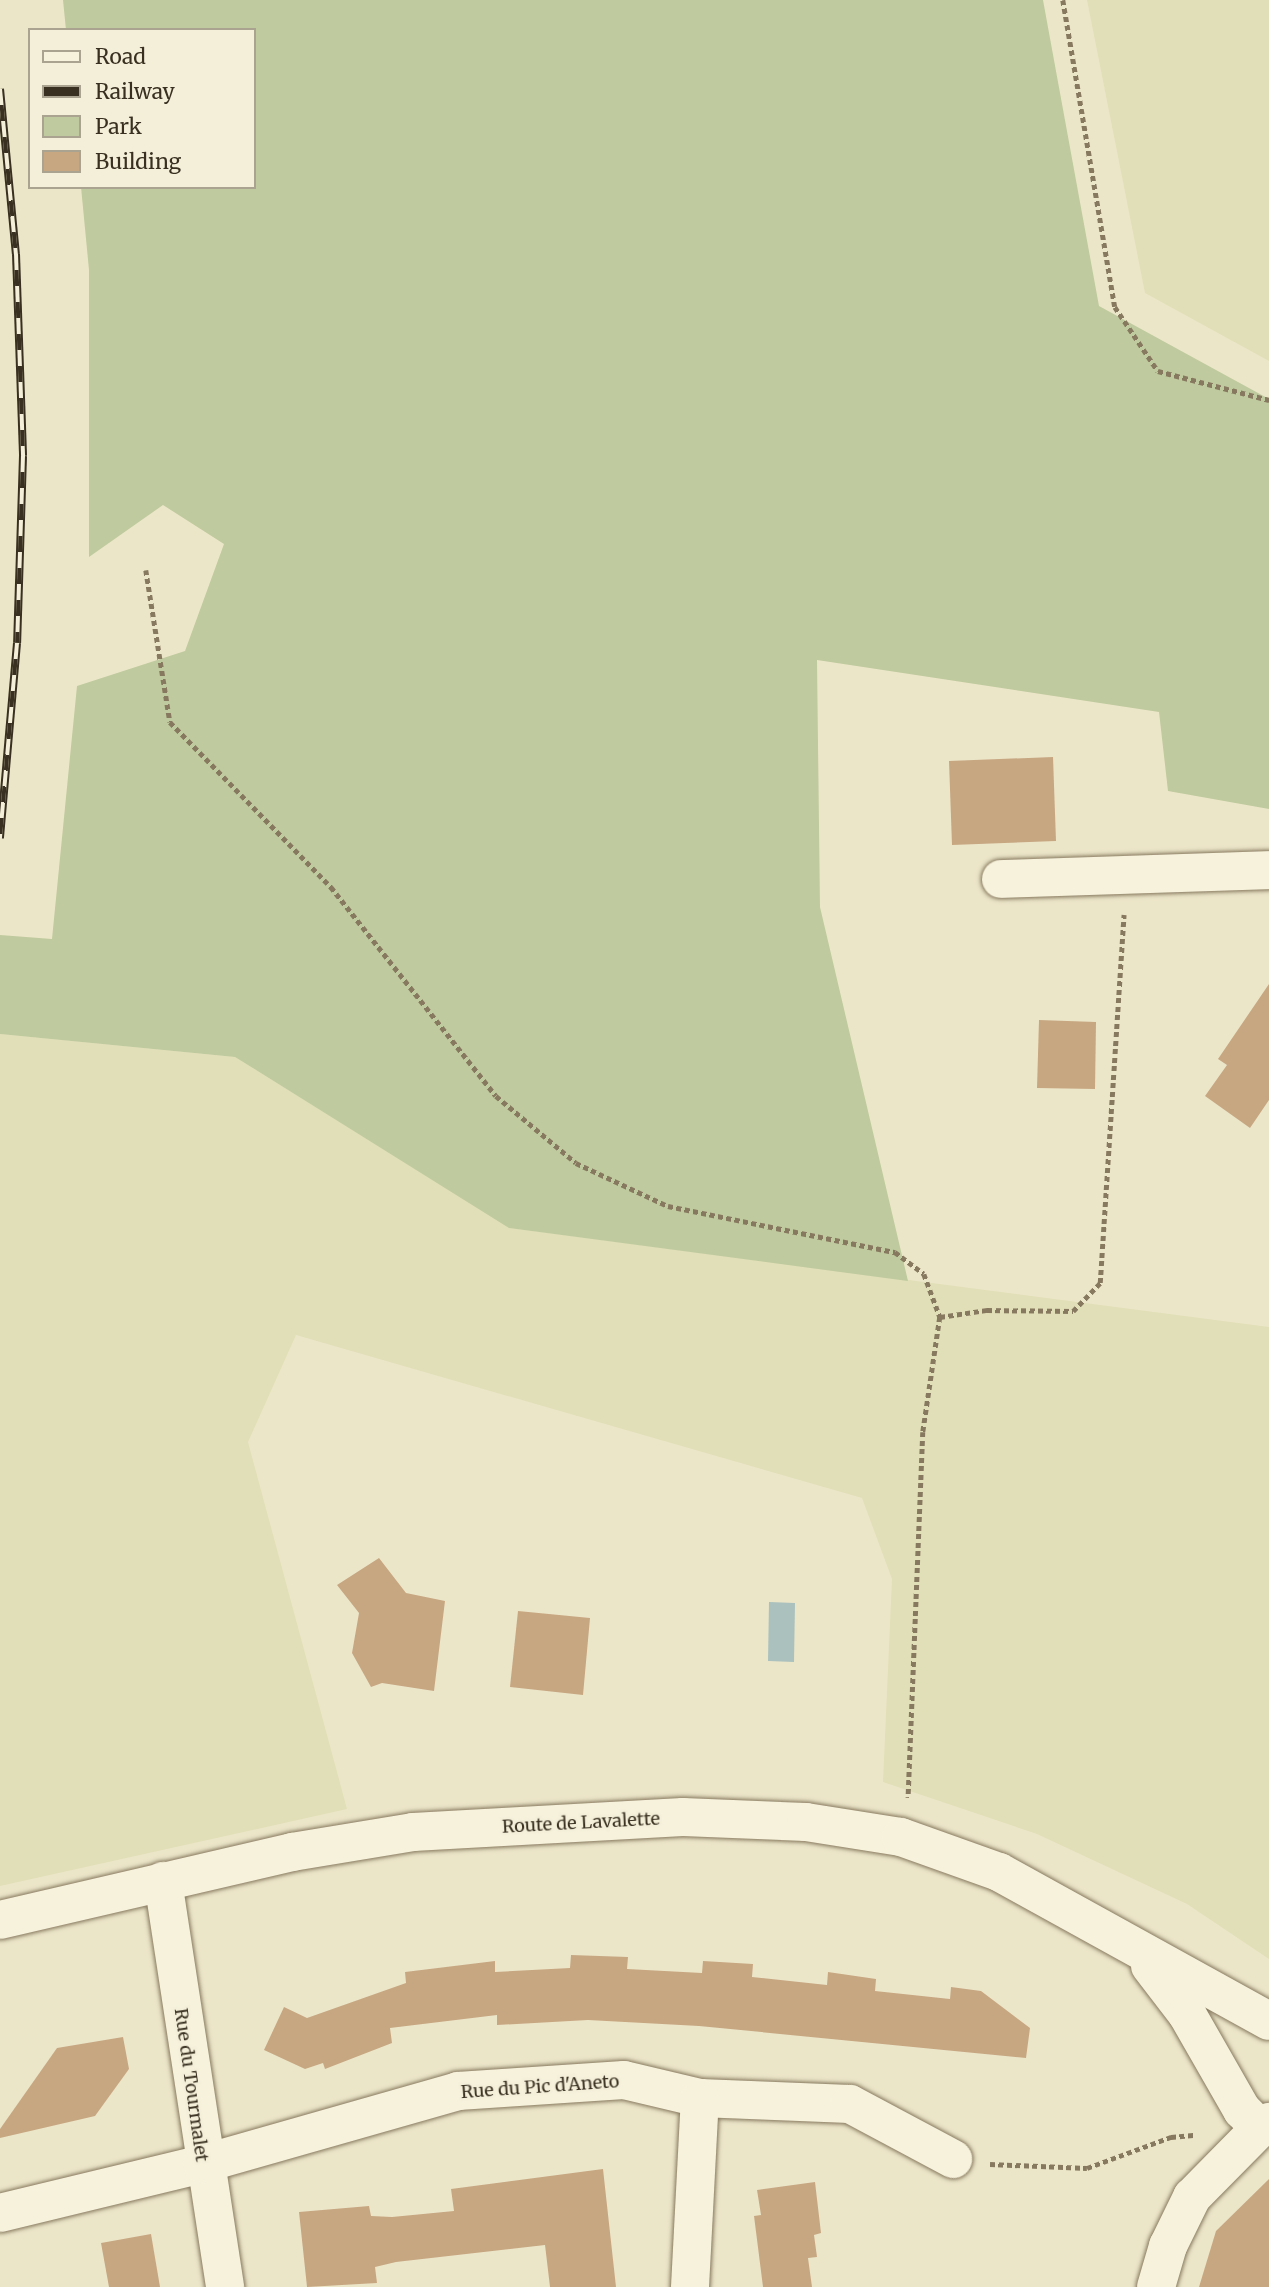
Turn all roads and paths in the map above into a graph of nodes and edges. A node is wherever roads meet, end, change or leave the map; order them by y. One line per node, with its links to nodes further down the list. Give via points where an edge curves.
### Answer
1 (1063, 0): 2 (path, via 1115,307 1158,372)
2 (1269, 400)
3 (146, 570): 7 (path, via 170,722 331,887 496,1096 576,1163 668,1206 895,1252 924,1275)
4 (1269, 870): 5 (street)
5 (1126, 876): 6 (street); 7 (path, via 1100,1283 1073,1311 987,1310)
6 (1001, 879)
7 (940, 1317): 8 (path, via 923,1432 908,1800)
8 (901, 1837): 9 (street, Route de Lavalette, via 806,1822 683,1817 413,1832); 11 (street, Route de Lavalette, via 999,1872 1079,1913)
9 (163, 1881): 10 (street, Route de Lavalette); 16 (street, Rue du Tourmalet)
10 (0, 1920)
11 (1142, 1955): 12 (street, Route de Lavalette); 14 (street, Route de Lavalette, via 1187,2014 1242,2110)
12 (1269, 2021)
13 (700, 2098): 15 (street, Rue du Pic d'Aneto, via 850,2104); 16 (street, Rue du Pic d'Aneto, via 624,2080 458,2091); 19 (street)
14 (1264, 2125): 15 (path, via 1171,2137 1087,2168); 20 (street, via 1192,2197 1168,2246)
15 (953, 2160)
16 (202, 2164): 17 (street, Rue du Pic d'Aneto); 18 (street, Rue du Tourmalet)
17 (0, 2213)
18 (225, 2287)
19 (690, 2287)
20 (1156, 2287)

